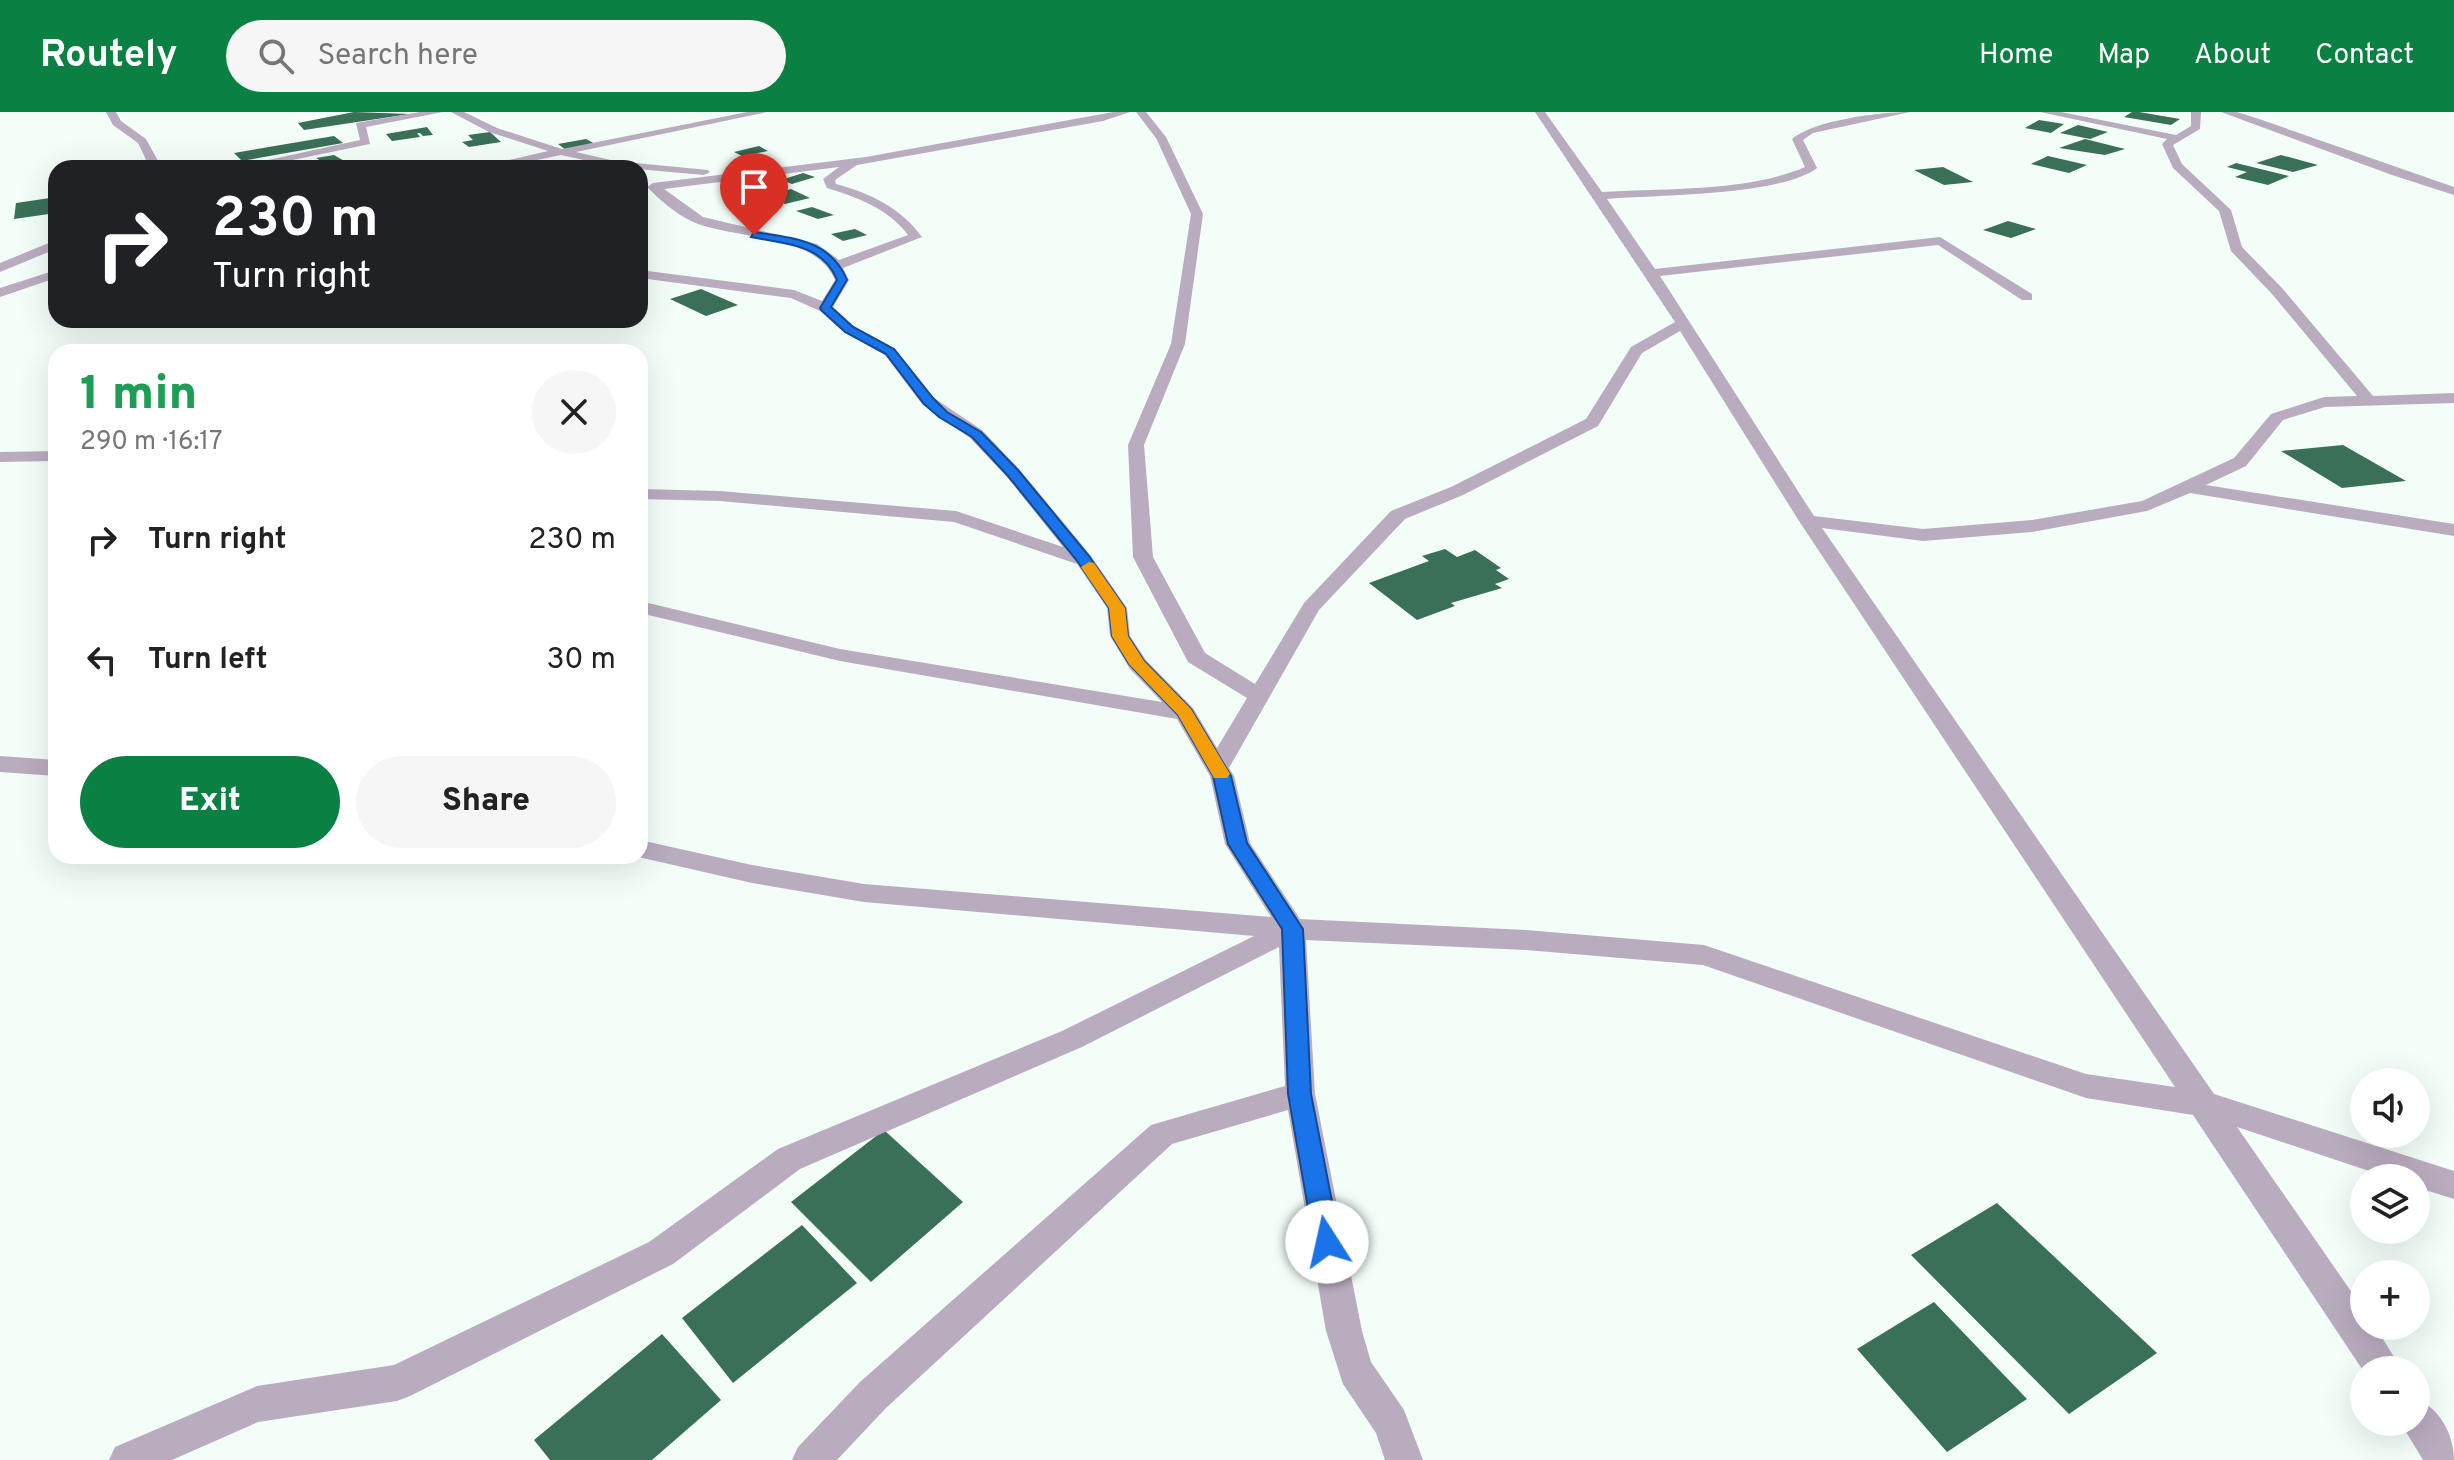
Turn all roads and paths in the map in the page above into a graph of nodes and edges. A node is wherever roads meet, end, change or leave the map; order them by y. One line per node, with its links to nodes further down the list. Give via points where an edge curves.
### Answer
1 (111, 112): 14 (street, via 142,141)
2 (438, 112): 15 (street, via 360,125 366,142)
3 (456, 112): 13 (street)
4 (762, 112): 13 (street)
5 (1125, 112): 18 (street)
6 (1141, 112): 43 (street, via 1161,137 1197,214 1178,344 1136,445 1143,557 1196,657)
7 (1540, 112): 22 (street)
8 (1905, 112): 22 (street, via 1810,131 1797,139 1811,168 1801,175)
9 (2045, 112): 12 (street)
10 (2196, 112): 12 (street, via 2196,127)
11 (2226, 112): 21 (street)
12 (2177, 138): 34 (street, via 2167,144 2177,166 2225,210 2236,248)
13 (564, 153): 16 (street); 17 (street)
14 (152, 160)
15 (274, 160)
16 (525, 160)
17 (596, 160)
18 (866, 160): 20 (street); 24 (street, via 836,172 829,179 831,186 858,193 903,220 916,237)
19 (648, 165): 20 (street)
20 (736, 176): 24 (street, via 653,187 677,202 686,215 812,247)
21 (2454, 191)
22 (1599, 196): 26 (street)
23 (48, 247): 25 (street)
24 (836, 266): 31 (street, via 842,280)
25 (0, 268)
26 (1651, 273): 30 (street, via 1940,241); 32 (street)
27 (648, 275): 31 (street, via 760,287)
28 (48, 277): 29 (street)
29 (0, 293)
30 (2027, 297)
31 (825, 308): 41 (street, via 890,352 928,401 976,434)
32 (1684, 323): 39 (street); 43 (street, via 1636,350 1592,422 1398,515 1311,607)
33 (2454, 398): 34 (street)
34 (2369, 401): 37 (street, via 2324,402 2277,417 2240,462)
35 (48, 456): 36 (street)
36 (0, 457)
37 (2187, 487): 39 (street, via 2147,506 2032,526 1923,535); 40 (street)
38 (648, 494): 41 (street, via 956,517)
39 (1808, 521): 51 (street)
40 (2454, 530)
41 (1084, 560): 44 (street, via 1117,608 1120,636 1138,664)
42 (648, 609): 44 (street, via 840,655)
43 (1260, 696): 47 (street)
44 (1185, 713): 47 (street)
45 (0, 764): 46 (street)
46 (48, 767)
47 (1217, 768): 49 (street, via 1238,844)
48 (648, 851): 49 (street, via 866,894)
49 (1292, 929): 50 (street); 51 (street, via 1704,955 2086,1086); 55 (street, via 1072,1039 789,1159 661,1253 397,1383 257,1404)
50 (1300, 1094): 56 (street, via 1162,1134 873,1395); 57 (street, via 1344,1331 1356,1371 1391,1423)
51 (2206, 1104): 52 (street); 53 (street)
52 (2454, 1185)
53 (2375, 1356)
54 (2429, 1436): 58 (street)
55 (128, 1460)
56 (811, 1460)
57 (1404, 1460)
58 (2445, 1460)

